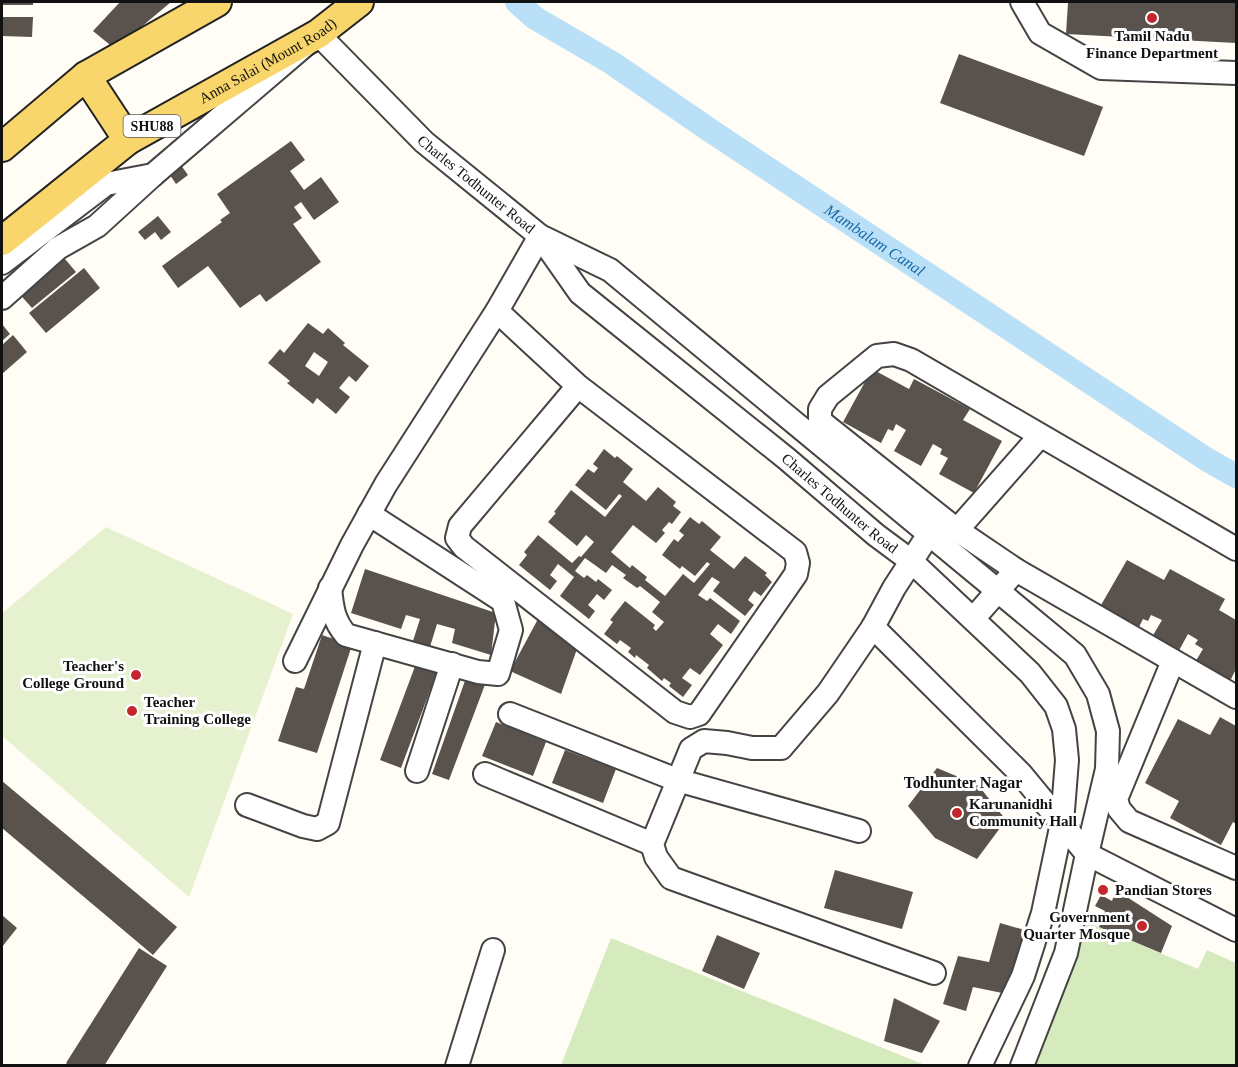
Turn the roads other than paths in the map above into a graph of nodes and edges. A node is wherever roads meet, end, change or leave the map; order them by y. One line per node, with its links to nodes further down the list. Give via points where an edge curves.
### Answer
1 (217, 2): 6 (main road)
2 (358, 2): 4 (main road, Anna Salai (Mount Road) / SHU88)
3 (1022, 2): 5 (street, via 1040,33 1101,68)
4 (318, 34): 7 (main road, Anna Salai (Mount Road) / SHU88); 9 (street); 10 (street, Charles Todhunter Road, via 424,142)
5 (1236, 73)
6 (86, 76): 7 (main road); 8 (main road)
7 (128, 140): 11 (main road, Anna Salai (Mount Road) / SHU88)
8 (2, 147)
9 (153, 175): 12 (street, via 106,184); 13 (street, via 97,226 58,248)
10 (540, 236): 14 (street); 15 (street, via 610,270); 17 (street, Charles Todhunter Road, via 580,293)
11 (2, 241)
12 (2, 263)
13 (2, 298)
14 (497, 311): 16 (street); 19 (street)
15 (715, 358): 17 (street); 21 (street)
16 (579, 386): 16 (street, via 460,526 457,538 675,712 690,717 699,714 796,574 795,552)
17 (696, 386): 23 (street, Charles Todhunter Road)
18 (1040, 435): 20 (street); 20 (street, via 911,360 894,354 877,356 828,396 820,409 820,421); 22 (street)
19 (369, 514): 25 (street); 32 (street, via 503,601 512,630 498,674)
20 (957, 530): 24 (street)
21 (929, 534): 23 (street); 26 (street)
22 (1236, 549)
23 (911, 561): 27 (street); 28 (street, Charles Todhunter Road)
24 (1016, 570): 26 (street); 31 (street)
25 (330, 588): 29 (street, via 332,611 346,635); 30 (street)
26 (998, 591): 27 (street); 42 (street, via 1075,655 1098,694 1108,731 1107,769)
27 (973, 619): 39 (street, via 1030,672 1056,706 1064,729 1067,760)
28 (873, 627): 37 (street, Charles Todhunter Road, via 828,693 781,748 704,741 691,749); 39 (street, via 1021,774)
29 (375, 643): 32 (street); 38 (street, via 328,824 317,829 303,826)
30 (294, 661)
31 (1173, 661): 33 (street); 43 (street, via 1116,798 1119,809 1129,821)
32 (452, 664): 35 (street)
33 (1236, 697)
34 (510, 714): 37 (street)
35 (417, 771)
36 (485, 774): 41 (street)
37 (677, 780): 40 (street); 41 (street)
38 (247, 805)
39 (1062, 823): 42 (street); 48 (street, via 1043,913 1023,976)
40 (859, 831)
41 (652, 844): 46 (street, via 671,878)
42 (1087, 854): 44 (street); 49 (street, via 1066,953)
43 (1236, 868)
44 (1236, 930)
45 (493, 950): 47 (street)
46 (934, 973)
47 (457, 1065)
48 (980, 1065)
49 (1022, 1065)

